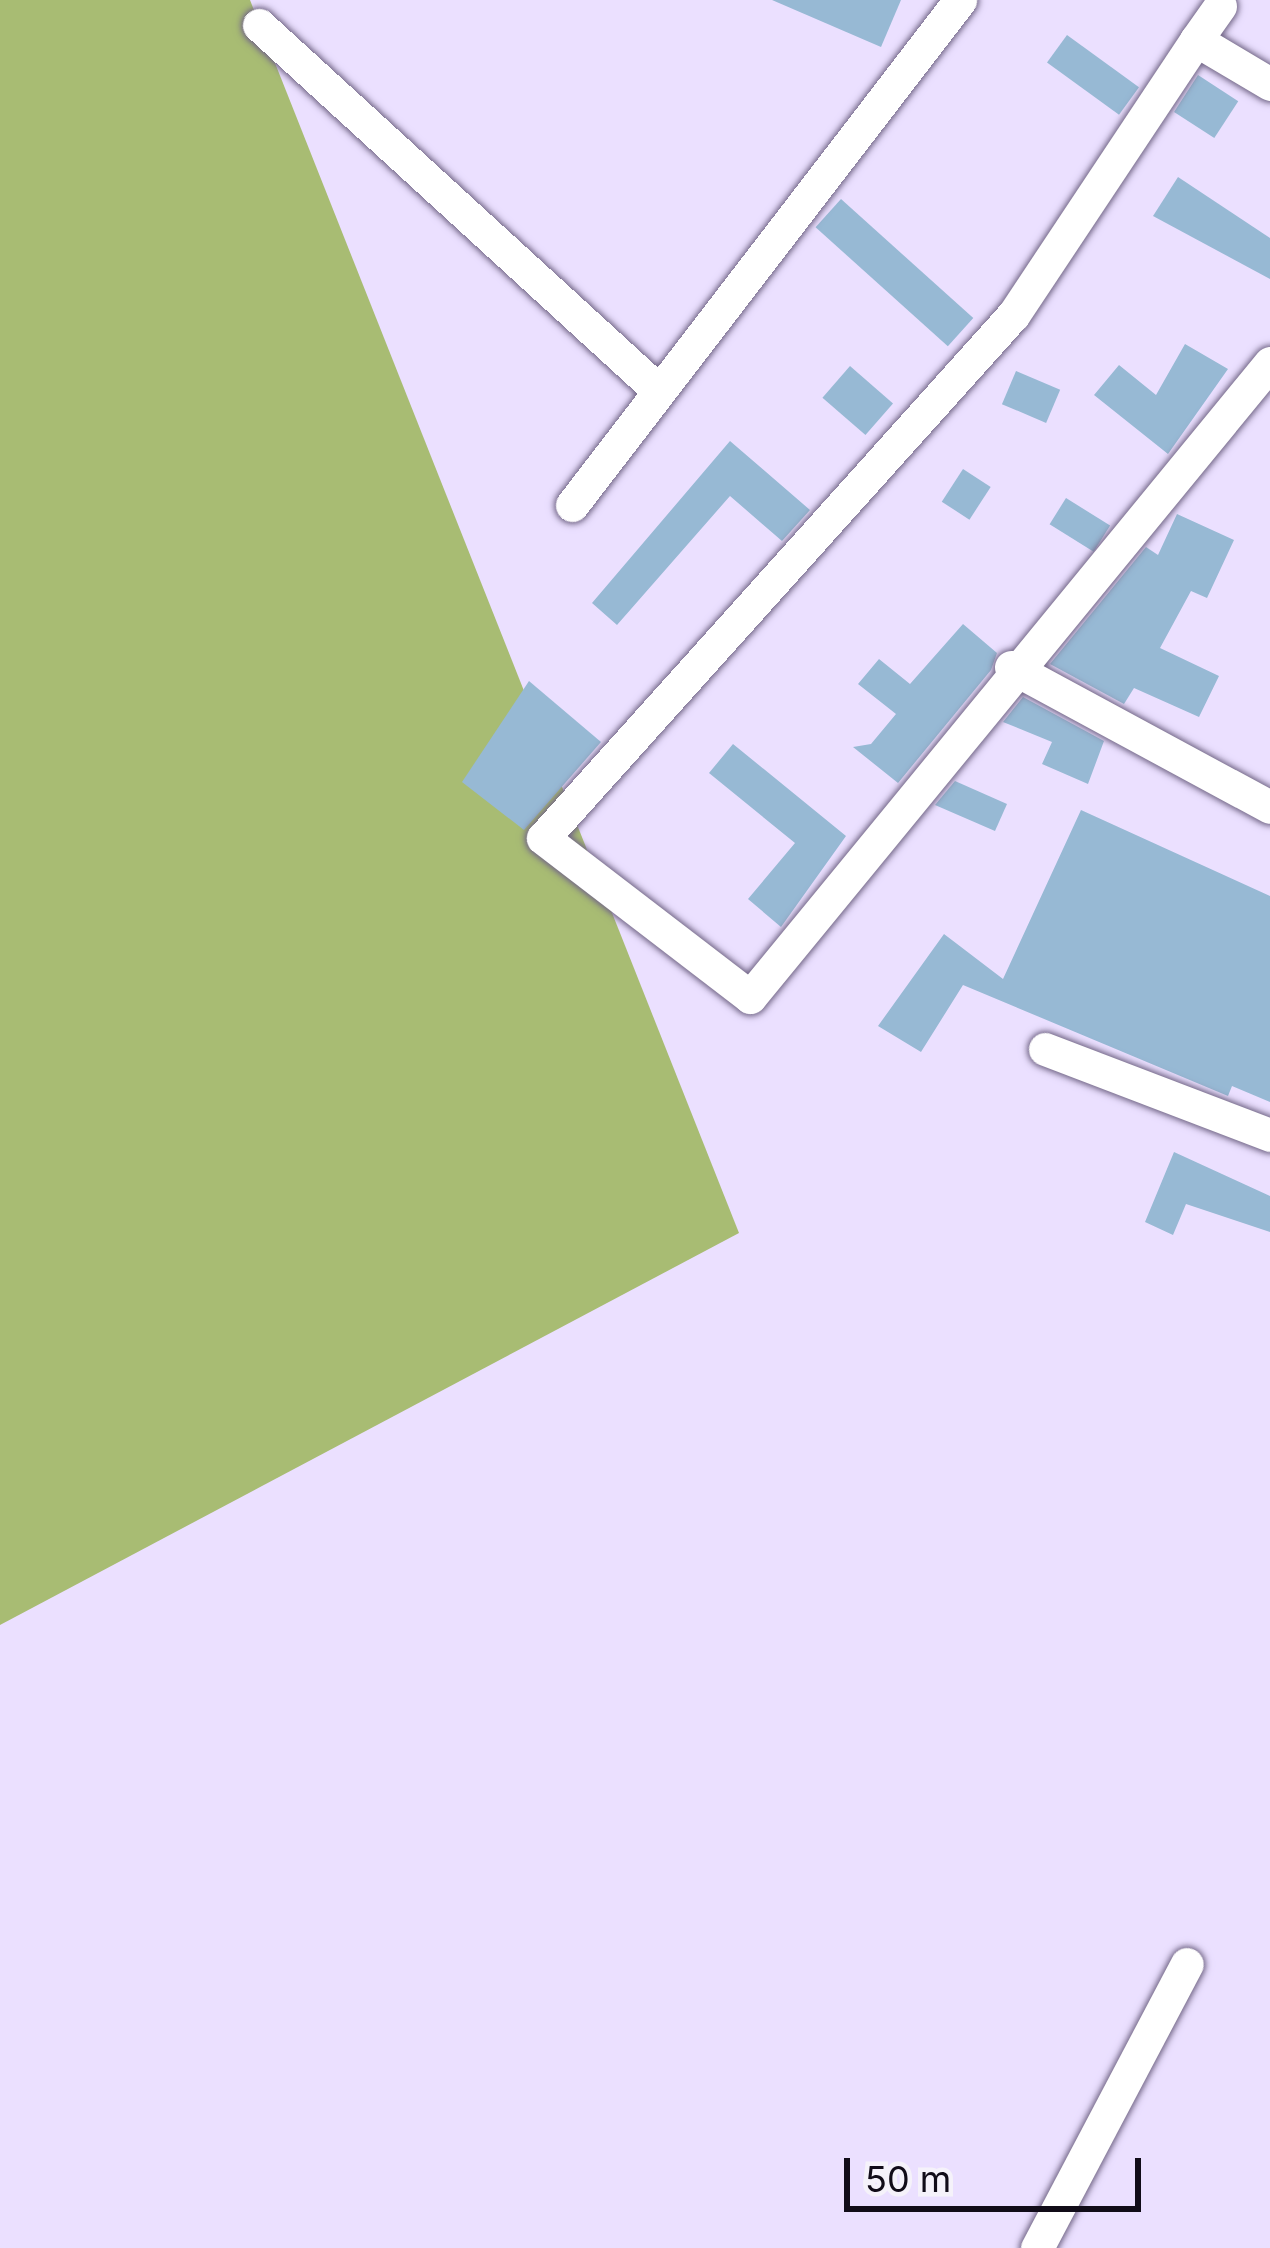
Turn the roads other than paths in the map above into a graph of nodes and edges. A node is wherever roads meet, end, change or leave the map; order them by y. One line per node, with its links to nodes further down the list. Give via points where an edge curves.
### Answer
1 (960, 0): 7 (street)
2 (1218, 2): 4 (street)
3 (259, 25): 7 (street)
4 (1196, 40): 5 (street); 9 (street, via 1012,315 543,838 749,997)
5 (1270, 84)
6 (1270, 363): 9 (street)
7 (659, 391): 8 (street)
8 (572, 506)
9 (1011, 667): 10 (street)
10 (1270, 807)
11 (1045, 1049): 12 (street)
12 (1270, 1135)
13 (1187, 1964): 14 (street)
14 (1037, 2248)

